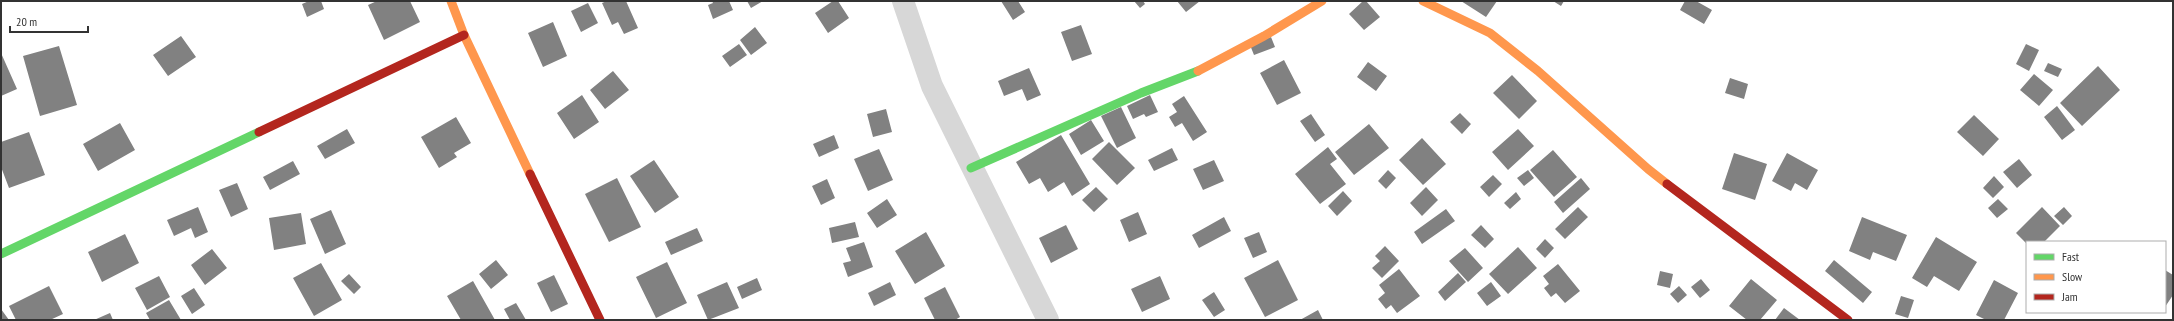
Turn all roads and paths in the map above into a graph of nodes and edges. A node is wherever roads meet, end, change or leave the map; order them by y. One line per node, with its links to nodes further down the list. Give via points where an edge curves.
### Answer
1 (451, 1): 5 (street)
2 (903, 1): 6 (street, via 932,86)
3 (1322, 1): 6 (street, via 1208,67)
4 (1423, 1): 10 (street, via 1490,34 1538,71 1648,169)
5 (464, 35): 7 (street); 8 (street)
6 (971, 168): 9 (street)
7 (1, 254)
8 (600, 320)
9 (1048, 320)
10 (1848, 320)

